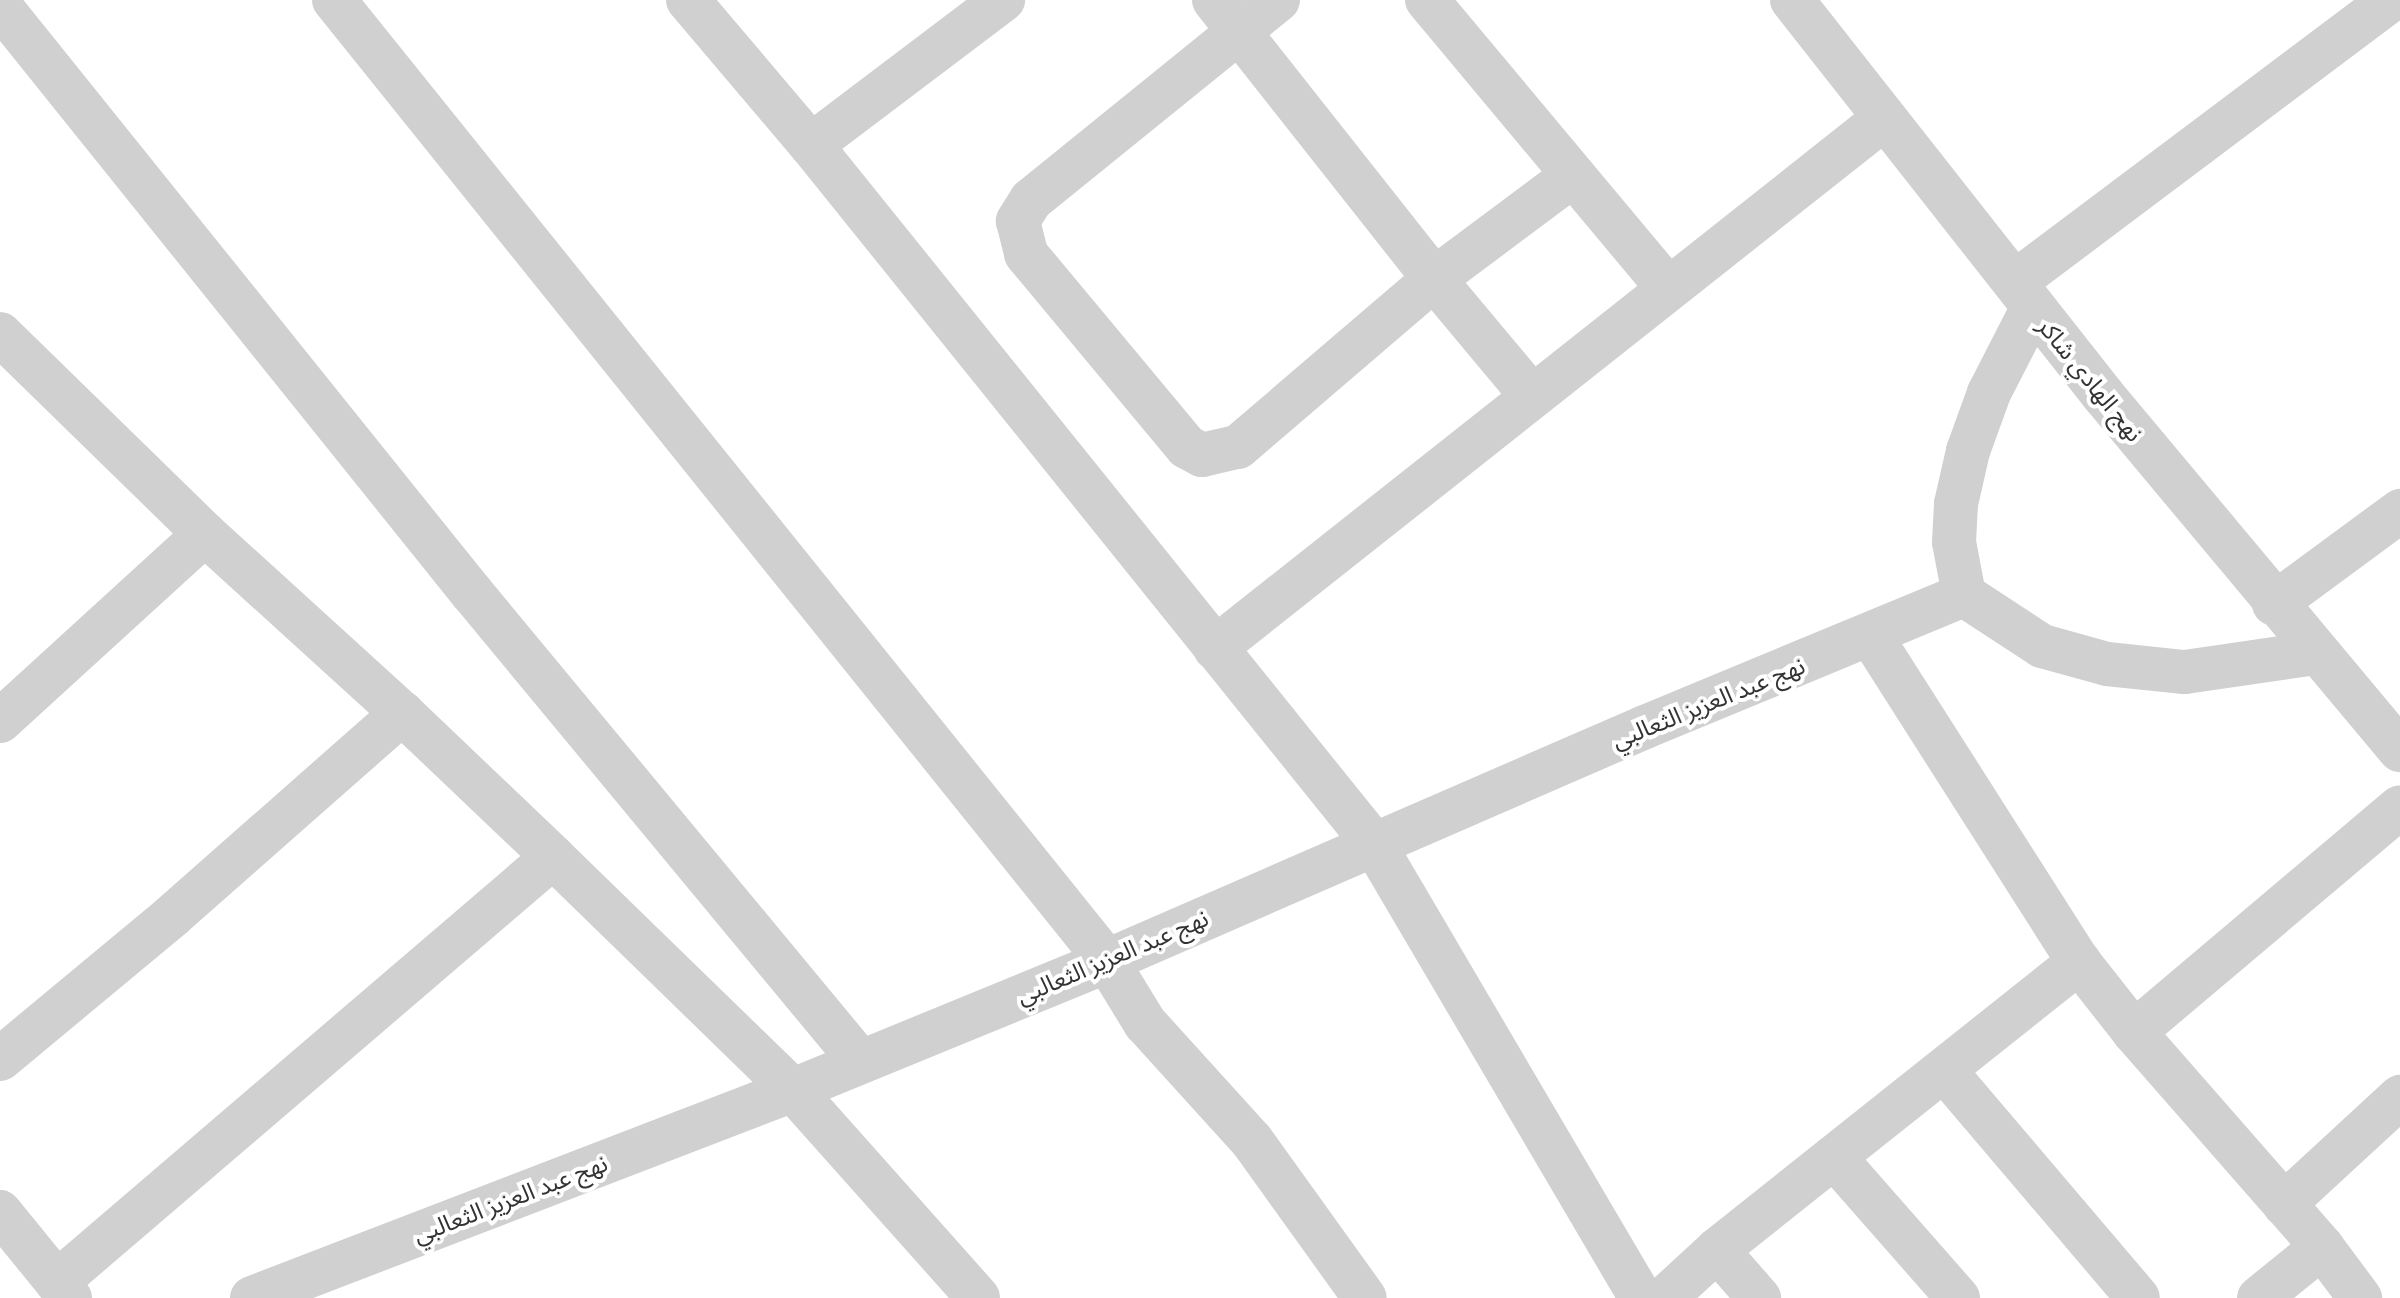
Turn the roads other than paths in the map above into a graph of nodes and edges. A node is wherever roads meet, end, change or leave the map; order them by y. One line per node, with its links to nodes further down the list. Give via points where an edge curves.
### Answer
1 (334, 0): 31 (street)
2 (688, 0): 11 (street)
3 (1003, 0): 11 (street)
4 (1278, 0): 9 (street)
5 (1427, 0): 12 (street)
6 (1792, 0): 10 (street, نهج الهادي شاكر)
7 (2390, 0): 15 (street)
8 (0, 6): 35 (street, via 472,593)
9 (1226, 16): 13 (street); 13 (street, via 1031,200 1018,221 1026,254 1187,447 1202,455 1238,447)
10 (1885, 118): 14 (street); 15 (street, نهج الهادي شاكر)
11 (811, 145): 23 (street)
12 (1572, 176): 13 (street); 14 (street)
13 (1434, 279): 17 (street)
14 (1668, 288): 17 (street)
15 (2024, 295): 20 (street, via 1968,451 1956,504 1954,542); 21 (street, نهج الهادي شاكر)
16 (0, 334): 19 (street)
17 (1532, 396): 23 (street)
18 (2400, 511): 21 (street)
19 (205, 534): 25 (street); 26 (street)
20 (1964, 595): 22 (street, نهج عبد العزيز الثعالبي); 24 (street, via 2042,646 2107,664 2185,672)
21 (2274, 604): 24 (street, نهج الهادي شاكر)
22 (1871, 636): 29 (street, نهج عبد العزيز الثعالبي); 32 (street)
23 (1215, 648): 29 (street)
24 (2316, 653): 27 (street, نهج الهادي شاكر)
25 (402, 713): 30 (street); 34 (street)
26 (0, 721)
27 (2400, 750)
28 (2400, 807): 33 (street)
29 (1374, 844): 31 (street, نهج عبد العزيز الثعالبي); 48 (street)
30 (553, 857): 37 (street); 44 (street)
31 (1107, 961): 35 (street, نهج عبد العزيز الثعالبي); 47 (street, via 1145,1023 1252,1141)
32 (2079, 962): 33 (street); 36 (street)
33 (2134, 1032): 40 (street)
34 (0, 1059)
35 (860, 1061): 37 (street, نهج عبد العزيز الثعالبي)
36 (1944, 1070): 39 (street); 52 (street)
37 (793, 1090): 45 (street, نهج عبد العزيز الثعالبي); 46 (street)
38 (2400, 1097): 40 (street)
39 (1834, 1157): 43 (street); 51 (street)
40 (2284, 1204): 42 (street)
41 (0, 1212): 44 (street)
42 (2322, 1247): 53 (street); 54 (street)
43 (1717, 1250): 49 (street); 50 (street)
44 (63, 1290)
45 (252, 1298)
46 (978, 1298)
47 (1365, 1298)
48 (1641, 1298)
49 (1665, 1298)
50 (1759, 1298)
51 (1958, 1298)
52 (2138, 1298)
53 (2259, 1298)
54 (2360, 1298)

